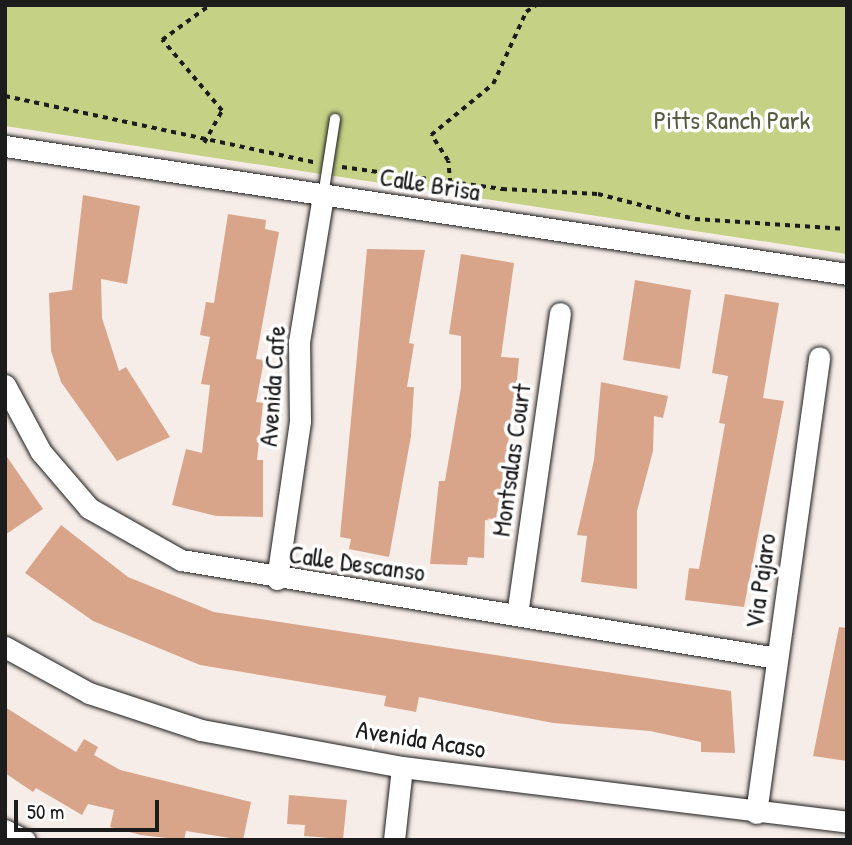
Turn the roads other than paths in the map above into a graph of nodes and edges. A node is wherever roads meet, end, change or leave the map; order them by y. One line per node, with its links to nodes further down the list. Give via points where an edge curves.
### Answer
1 (335, 119): 3 (lane)
2 (5, 146): 3 (street, Calle Brisa)
3 (323, 196): 4 (street, Calle Brisa); 8 (street, Avenida Cafe, via 299,342 300,421)
4 (847, 274)
5 (560, 313): 9 (street, Montsalas Court)
6 (820, 357): 11 (street, Via Pajaro)
7 (5, 386): 8 (street, Calle Descanso, via 62,479 117,527 181,560)
8 (277, 579): 9 (street, Calle Descanso)
9 (517, 615): 11 (street, Calle Descanso)
10 (5, 647): 12 (street, Avenida Acaso, via 89,693 146,714)
11 (777, 658): 13 (street, Via Pajaro)
12 (402, 767): 13 (street, Avenida Acaso); 17 (street)
13 (756, 813): 14 (street, Avenida Acaso)
14 (847, 822)
15 (5, 830): 16 (street)
16 (26, 840)
17 (394, 840)

